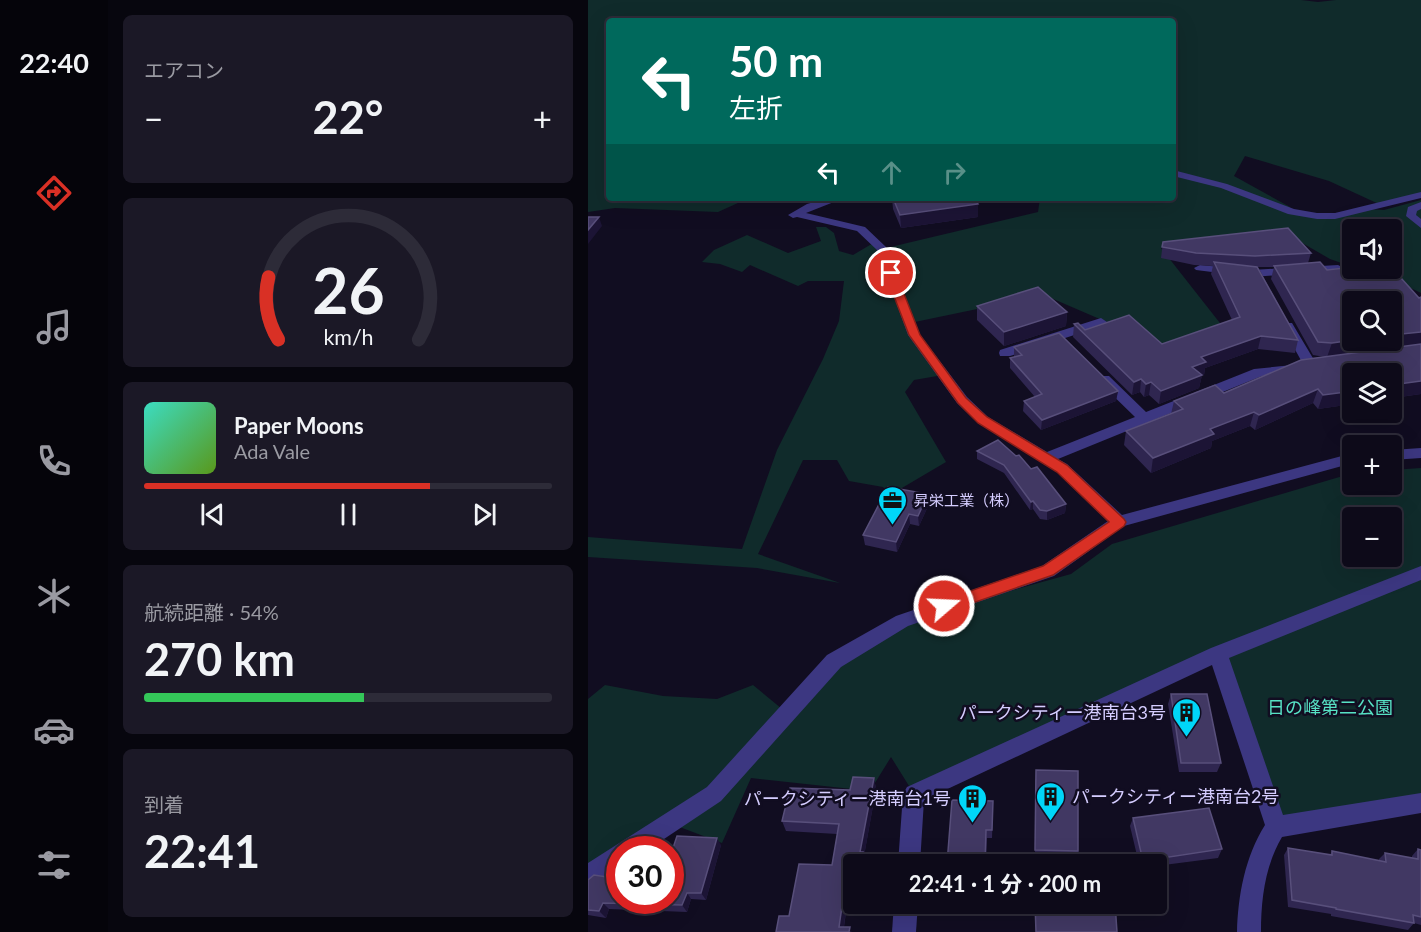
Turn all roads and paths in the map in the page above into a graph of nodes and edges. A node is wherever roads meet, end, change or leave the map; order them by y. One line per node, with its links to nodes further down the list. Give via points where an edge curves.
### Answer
1 (1176, 174): 2 (street, via 1224,186 1292,212 1317,216 1335,216)
2 (1421, 195)
3 (830, 201): 15 (street, via 794,215 861,230 875,242 882,249 915,335 962,400 983,420)
4 (1421, 205): 5 (street, via 1413,209 1411,216)
5 (1421, 225)
6 (1200, 268): 7 (street, via 1263,279)
7 (1338, 268)
8 (1282, 315): 12 (street, via 1316,365 1259,372)
9 (1101, 322): 10 (street, via 1065,339)
10 (1005, 353)
11 (1094, 369): 12 (street)
12 (1144, 419): 15 (street)
13 (1421, 453): 14 (street)
14 (1402, 454)
15 (1046, 458): 17 (street, via 1062,468)
16 (1342, 461): 17 (street)
17 (1119, 522): 22 (street, via 1048,570 902,621 834,662 714,794)
18 (1421, 573): 19 (street)
19 (1218, 654): 21 (street); 23 (street, via 914,794)
20 (1421, 803): 21 (street)
21 (1276, 827): 28 (street, via 1266,842 1248,908)
22 (648, 836)
23 (910, 854)
24 (606, 864): 25 (street)
25 (588, 876)
26 (905, 914): 27 (street)
27 (904, 932)
28 (1249, 932)

